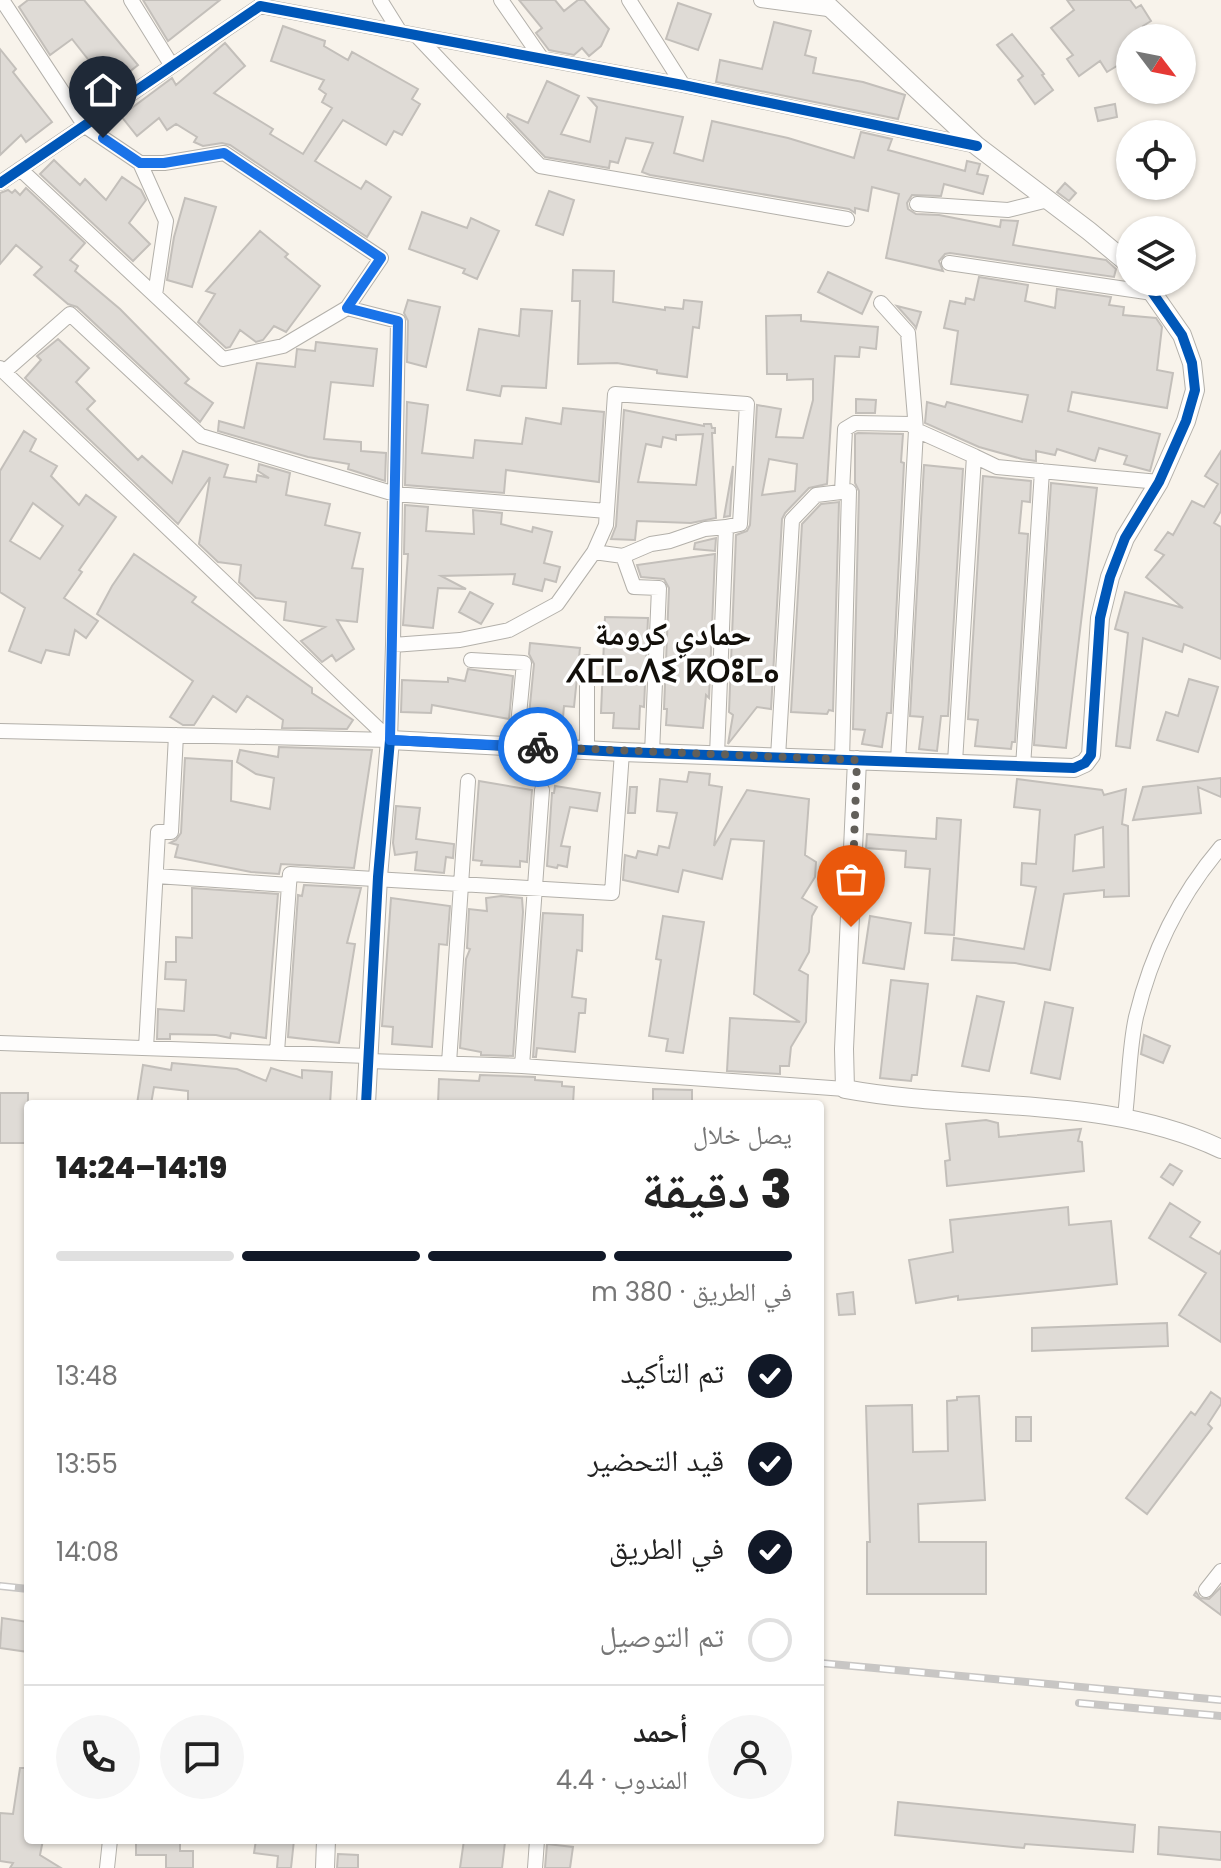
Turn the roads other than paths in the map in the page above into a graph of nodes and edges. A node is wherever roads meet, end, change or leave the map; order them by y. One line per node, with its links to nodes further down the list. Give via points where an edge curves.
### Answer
1 (2, 0): 13 (street)
2 (131, 0): 11 (street)
3 (380, 0): 9 (street)
4 (501, 0): 10 (street)
5 (629, 0): 12 (street)
6 (761, 0): 8 (street)
7 (258, 3): 9 (street); 11 (street)
8 (825, 4): 14 (street)
9 (408, 34): 10 (street); 20 (street, via 540,166)
10 (542, 59): 12 (street)
11 (172, 66): 13 (street)
12 (683, 85): 14 (street)
13 (85, 126): 15 (street); 16 (street)
14 (977, 146): 18 (street)
15 (140, 163): 24 (street, via 166,221); 27 (street, via 224,153 381,258)
16 (20, 169): 17 (street); 24 (street)
17 (1, 180)
18 (1048, 200): 19 (street, via 1008,210); 21 (street)
19 (917, 204)
20 (847, 219)
21 (1116, 254)
22 (949, 263): 23 (street)
23 (1116, 284)
24 (155, 295): 27 (street, via 223,359 283,346)
25 (1155, 296): 32 (street, via 1182,335 1195,390)
26 (881, 303): 29 (street, via 908,333)
27 (347, 308): 34 (street, via 398,321)
28 (2, 370): 34 (street, via 70,314 201,436); 44 (street)
29 (916, 430): 30 (street); 33 (street, via 911,424 855,423 845,429); 52 (street)
30 (974, 456): 31 (street, via 997,467); 53 (street)
31 (1042, 471): 32 (street); 54 (street)
32 (1159, 482): 54 (street, via 1125,538 1110,577 1100,618 1091,755 1074,768)
33 (842, 492): 50 (street, via 816,495 792,520); 51 (street, via 849,491)
34 (395, 494): 35 (street); 39 (street)
35 (607, 511): 36 (street, via 615,394 747,404 740,524); 37 (street)
36 (726, 527): 38 (street); 49 (street)
37 (594, 552): 38 (street); 39 (street, via 557,604 509,630)
38 (623, 556): 48 (street, via 634,587 659,588)
39 (393, 645): 44 (street)
40 (471, 660): 45 (street, via 524,663)
41 (587, 662): 46 (street)
42 (0, 731): 43 (street)
43 (176, 735): 44 (street); 58 (street, via 171,832 158,832)
44 (390, 740): 45 (street); 59 (street)
45 (516, 746): 46 (street)
46 (587, 749): 47 (street)
47 (622, 752): 48 (street); 62 (street, via 612,893)
48 (652, 753): 49 (street)
49 (717, 755): 50 (street)
50 (778, 757): 51 (street)
51 (849, 760): 52 (street); 69 (street)
52 (898, 761): 53 (street)
53 (955, 762): 54 (street)
54 (1023, 767)
55 (468, 781): 60 (street)
56 (542, 790): 62 (street)
57 (1221, 847): 71 (street, via 1201,870 1157,948 1136,1020)
58 (156, 876): 61 (street); 64 (street)
59 (378, 877): 60 (street); 61 (street, via 290,874); 66 (street)
60 (461, 884): 62 (street); 67 (street)
61 (289, 885): 65 (street)
62 (535, 888): 68 (street)
63 (0, 1043): 64 (street)
64 (146, 1048): 65 (street)
65 (277, 1052): 66 (street)
66 (368, 1058): 67 (street); 70 (street)
67 (449, 1063): 68 (street)
68 (522, 1066): 69 (street)
69 (845, 1089): 71 (street)
70 (366, 1100)
71 (1125, 1116): 72 (street)
72 (1221, 1149)
73 (1221, 1571): 74 (street)
74 (1206, 1590)
75 (110, 1844): 78 (street)
76 (326, 1844): 79 (street)
77 (537, 1844): 80 (street)
78 (107, 1868)
79 (325, 1868)
80 (535, 1868)

